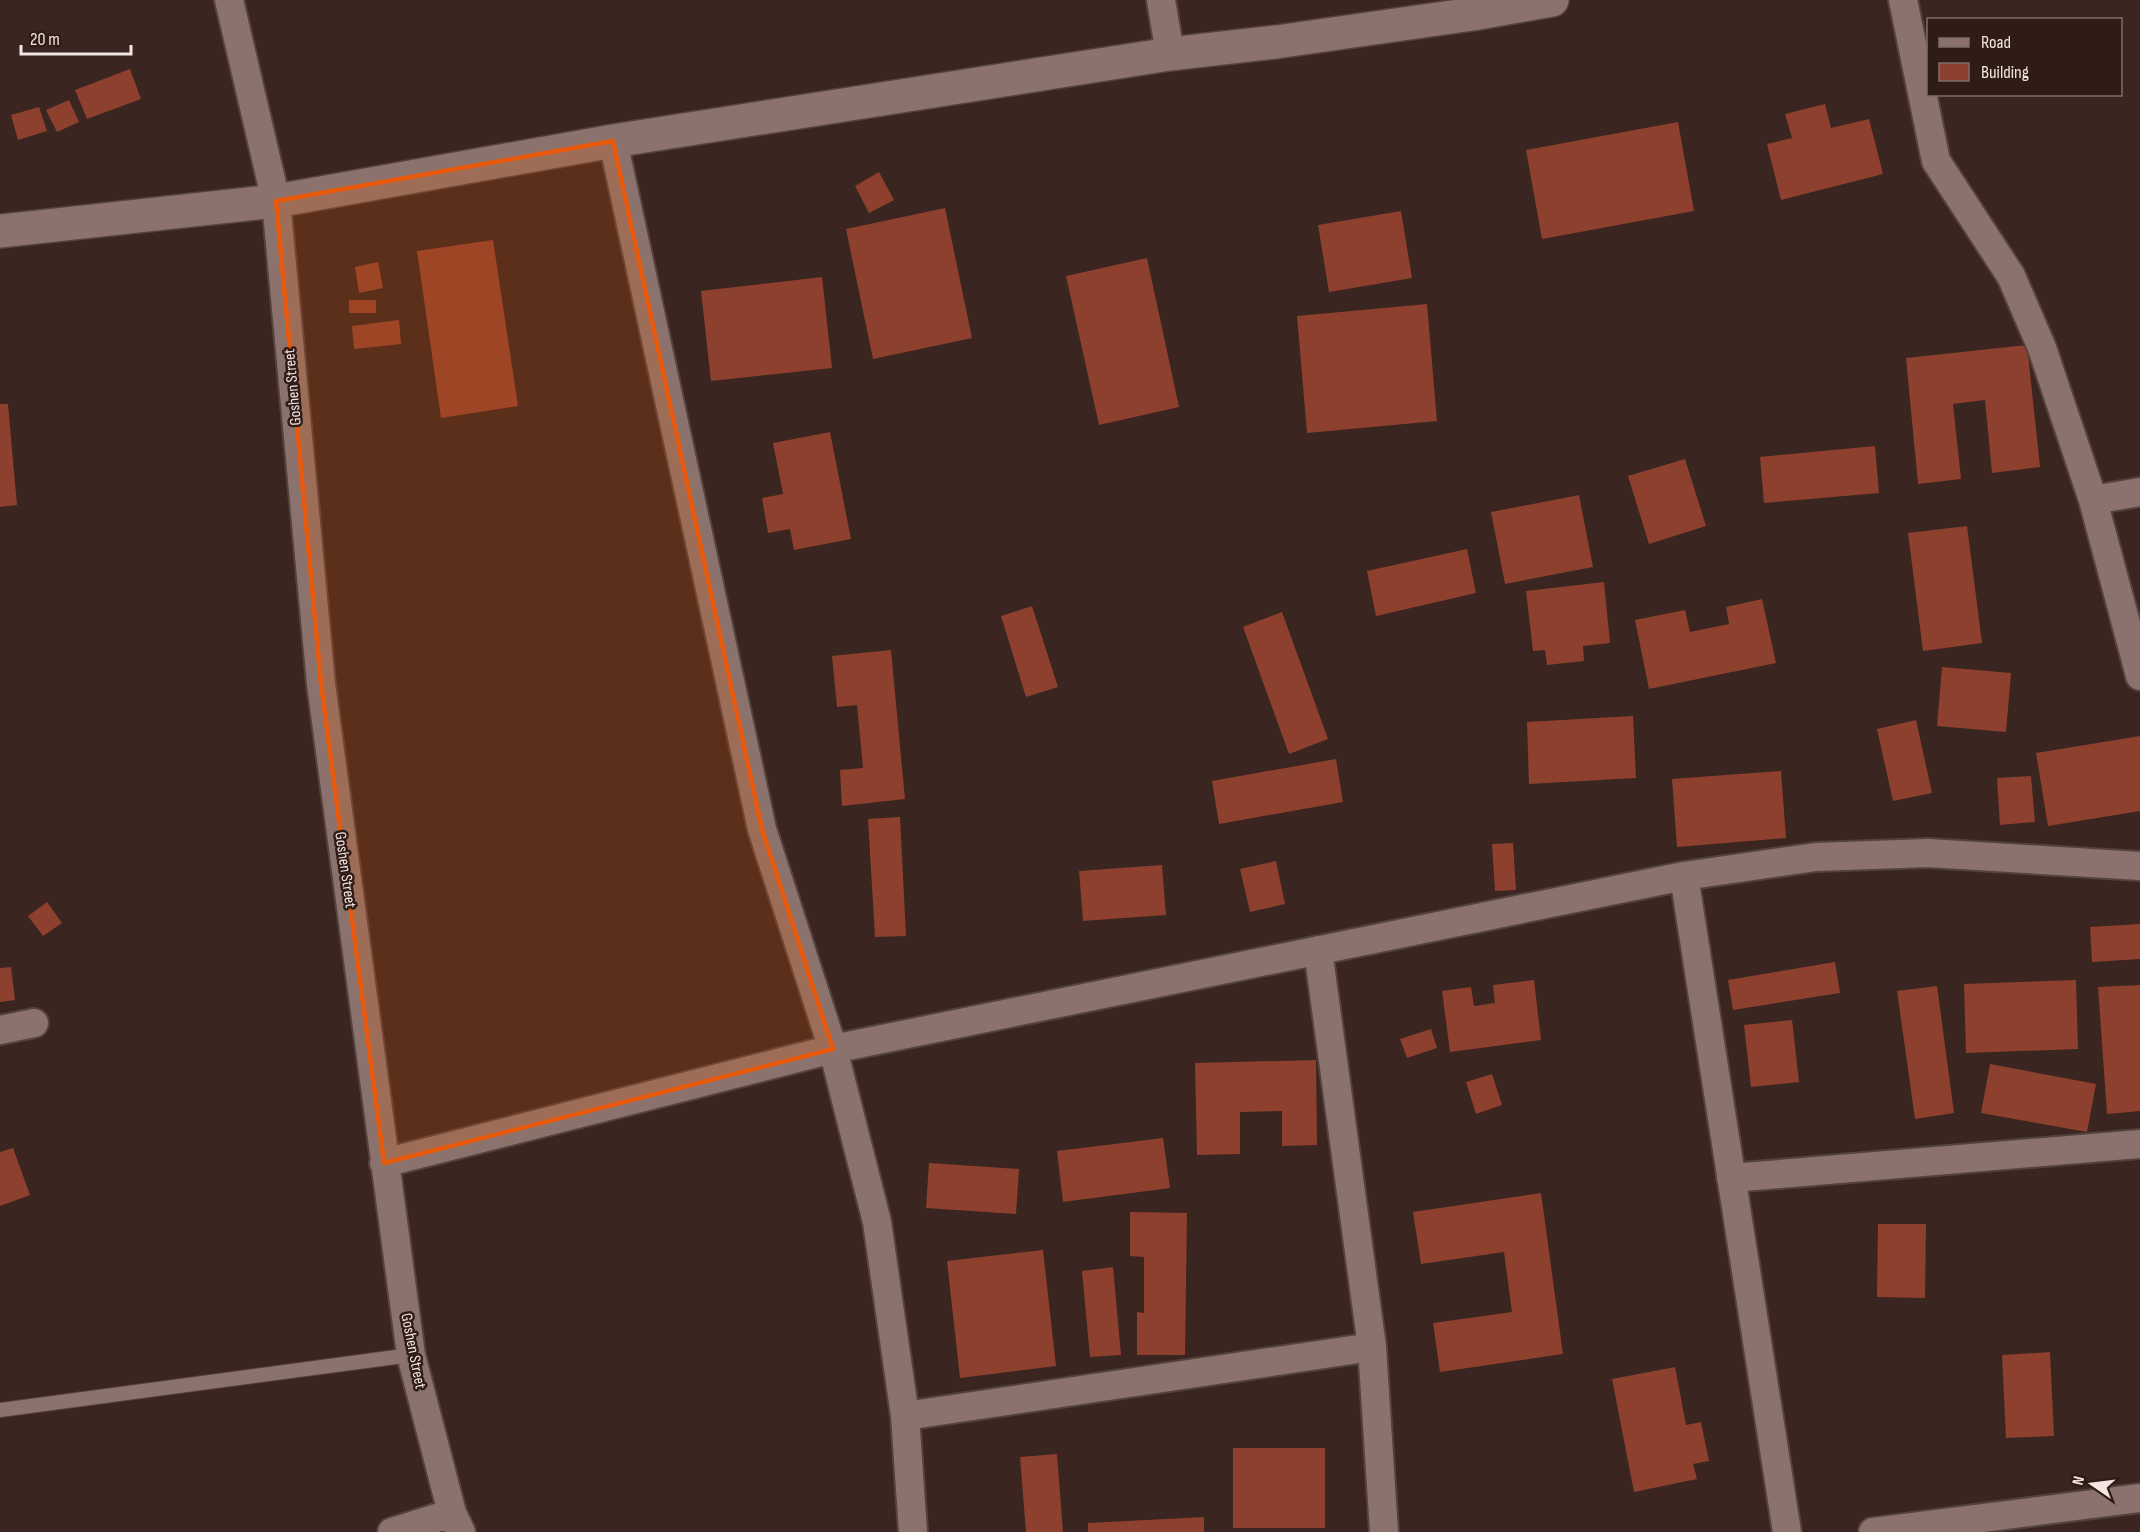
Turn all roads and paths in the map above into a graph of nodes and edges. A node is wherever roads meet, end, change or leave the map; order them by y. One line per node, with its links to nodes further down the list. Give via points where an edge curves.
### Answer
1 (229, 0): 7 (street, Goshen Street)
2 (1161, 0): 5 (street)
3 (1552, 0): 5 (street, via 1287,41)
4 (1903, 0): 10 (street, via 1936,161 2011,276 2042,348)
5 (1170, 54): 6 (street)
6 (613, 141): 7 (street); 17 (street, via 762,829)
7 (276, 201): 8 (street); 19 (street, Goshen Street, via 321,684)
8 (0, 231)
9 (2140, 492): 10 (street)
10 (2092, 500): 11 (street)
11 (2140, 676)
12 (2140, 866): 13 (street, via 1928,853 1816,857)
13 (1684, 876): 14 (street); 20 (street)
14 (1318, 950): 17 (street); 21 (street)
15 (34, 1023): 16 (street)
16 (0, 1030)
17 (833, 1049): 19 (street); 24 (street, via 877,1222)
18 (2140, 1144): 20 (street)
19 (384, 1163): 22 (street, Goshen Street)
20 (1731, 1178): 30 (street)
21 (1372, 1347): 24 (street); 29 (street)
22 (411, 1355): 23 (lane); 26 (street, Goshen Street)
23 (0, 1410)
24 (905, 1416): 28 (street)
25 (2140, 1498): 31 (street)
26 (457, 1523): 27 (street)
27 (392, 1532)
28 (913, 1532)
29 (1384, 1532)
30 (1787, 1532)
31 (1873, 1532)

